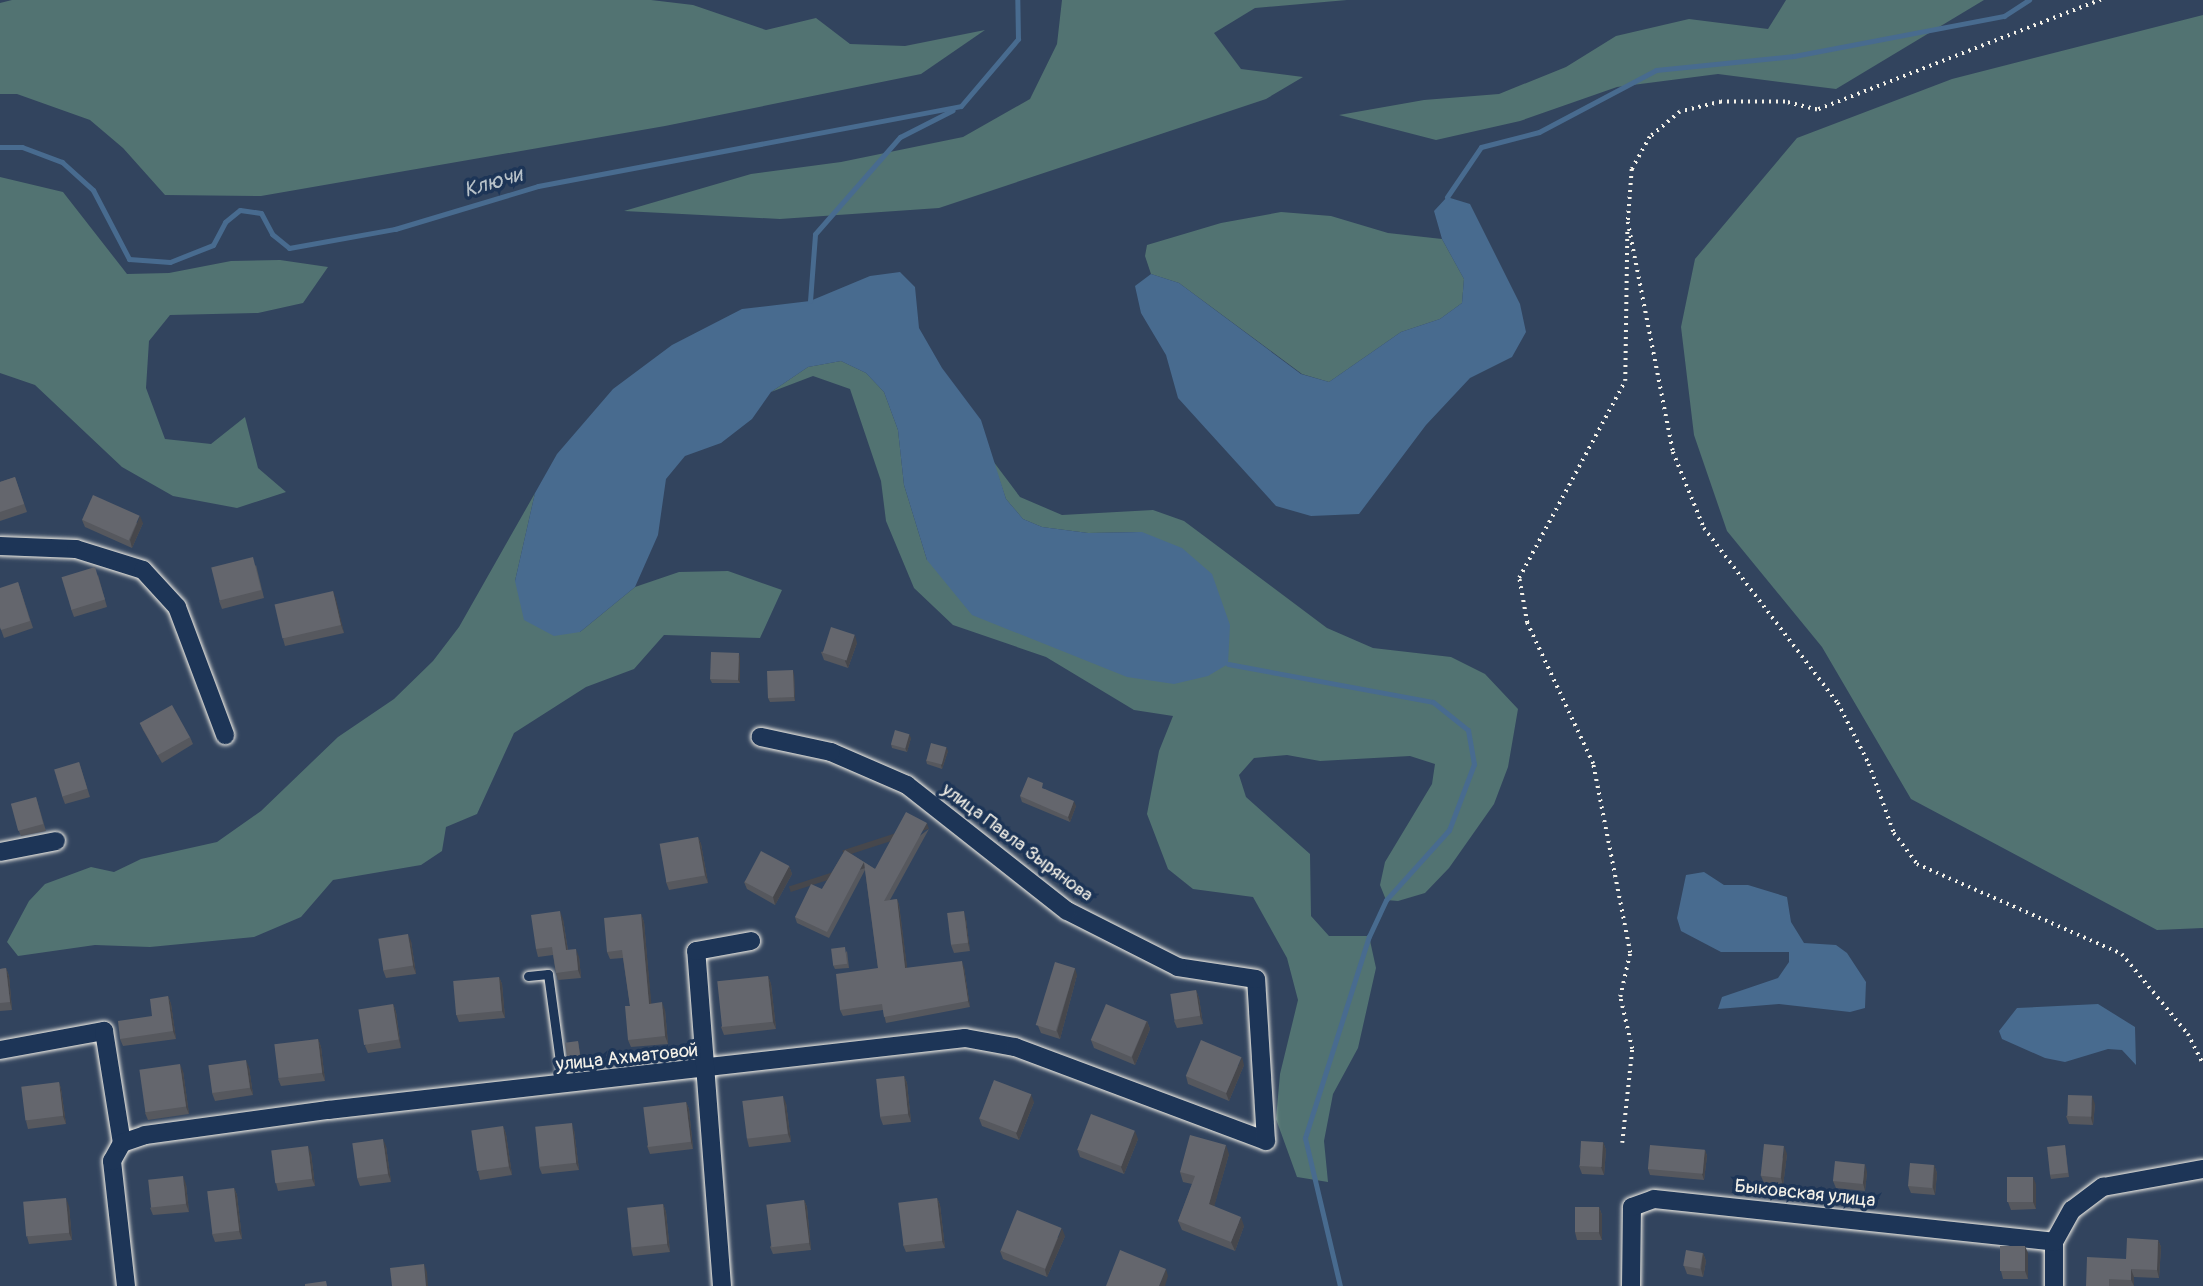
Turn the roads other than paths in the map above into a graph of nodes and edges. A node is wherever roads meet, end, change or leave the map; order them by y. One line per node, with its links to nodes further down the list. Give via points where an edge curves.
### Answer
1 (0, 546): 2 (street, via 76,549 143,570 177,607)
2 (225, 735)
3 (761, 737): 11 (street, улица Павла Зырянова, via 831,752 907,785 1067,911 1178,967 1256,979)
4 (56, 841): 5 (street)
5 (0, 852)
6 (751, 941): 9 (street, via 696,951)
7 (528, 976): 10 (lane, via 548,974)
8 (0, 1050): 12 (street, via 104,1031)
9 (705, 1071): 10 (street, улица Ахматовой); 11 (street, улица Ахматовой, via 965,1038 1015,1047); 16 (street)
10 (563, 1086): 12 (street, улица Ахматовой, via 328,1110 145,1135)
11 (1266, 1141)
12 (122, 1143): 15 (street, via 112,1161)
13 (2203, 1169): 14 (street, via 2103,1187 2072,1210)
14 (2054, 1242): 17 (street, Быковская улица, via 1654,1199 1632,1207); 18 (street)
15 (126, 1286)
16 (722, 1286)
17 (1631, 1286)
18 (2054, 1286)

